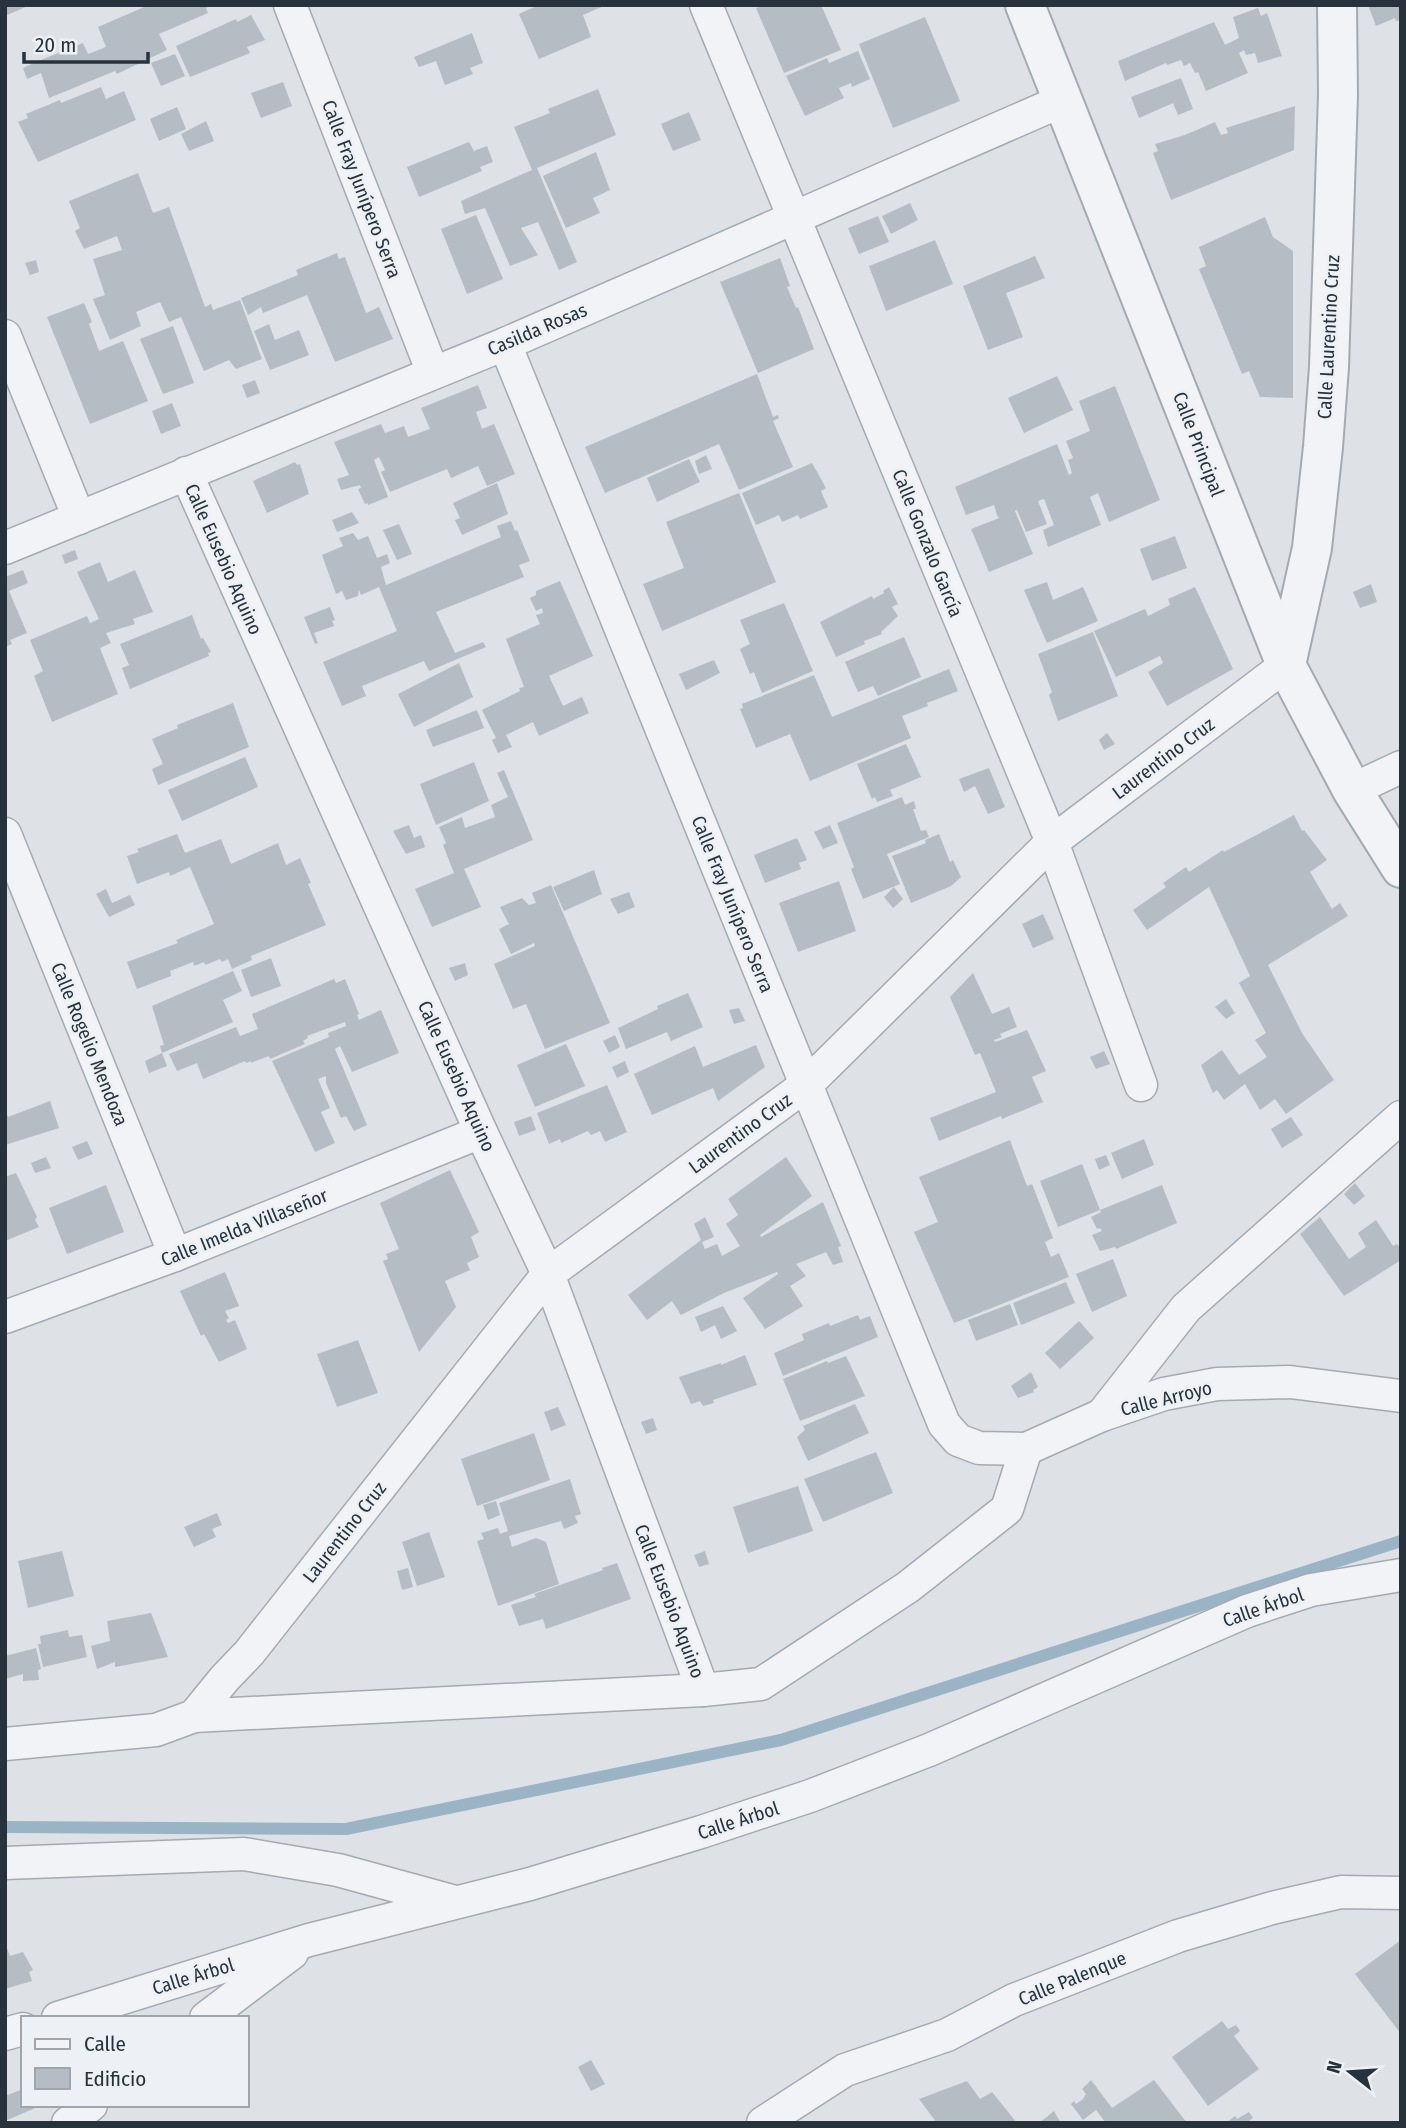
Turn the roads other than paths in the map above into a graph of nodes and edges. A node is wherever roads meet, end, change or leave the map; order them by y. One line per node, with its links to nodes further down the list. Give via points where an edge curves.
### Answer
1 (290, 5): 9 (street, Calle Fray Junípero Serra)
2 (706, 5): 6 (street, Calle Gonzalo García)
3 (1025, 5): 5 (street, Calle Principal)
4 (1337, 5): 13 (street, Calle Laurentino Cruz, via 1338,95 1323,447 1311,548)
5 (1064, 100): 6 (street, Casilda Rosas); 13 (street, Calle Principal)
6 (794, 218): 8 (street, Casilda Rosas); 17 (street, Calle Gonzalo García)
7 (5, 336): 11 (street)
8 (505, 344): 9 (street, Casilda Rosas); 19 (street, Calle Fray Junípero Serra)
9 (433, 373): 10 (street, Casilda Rosas)
10 (186, 473): 11 (street, Casilda Rosas); 22 (street, Calle Eusebio Aquino)
11 (79, 518): 12 (street, Casilda Rosas)
12 (5, 548)
13 (1286, 665): 15 (street, Calle Principal); 17 (street, Laurentino Cruz)
14 (1401, 767): 15 (street)
15 (1352, 790): 18 (street, Calle Principal)
16 (5, 834): 23 (street, Calle Rogelio Mendoza)
17 (1052, 842): 19 (street, Laurentino Cruz); 20 (street, Calle Gonzalo García)
18 (1401, 869)
19 (806, 1085): 24 (street, Laurentino Cruz); 28 (street, Calle Fray Junípero Serra, via 944,1424 958,1440)
20 (1141, 1085)
21 (1401, 1117): 27 (street, via 1186,1308)
22 (481, 1132): 23 (street, Calle Imelda Villaseñor); 24 (street, Calle Eusebio Aquino)
23 (175, 1255): 25 (street, Calle Imelda Villaseñor)
24 (548, 1273): 31 (street, Calle Eusebio Aquino); 32 (street, Laurentino Cruz, via 249,1653)
25 (5, 1317)
26 (1401, 1396): 27 (street, Calle Arroyo, via 1290,1382 1217,1384 1164,1394)
27 (1102, 1415): 29 (street, Calle Arroyo)
28 (979, 1448): 29 (street, Calle Arroyo)
29 (1026, 1449): 31 (street, via 1007,1509 908,1587 761,1684)
30 (1401, 1575): 36 (street, Calle Árbol, via 1311,1590 1247,1611 929,1750 810,1796 530,1884)
31 (703, 1690): 32 (street)
32 (194, 1716): 33 (street, via 156,1730)
33 (5, 1744)
34 (5, 1863): 36 (street, via 244,1854 338,1870)
35 (1401, 1893): 42 (street, Calle Palenque, via 1341,1892 1178,1936 1014,2000 947,2035 845,2070)
36 (457, 1902): 37 (street, Calle Árbol)
37 (309, 1940): 38 (street, Calle Árbol); 39 (street)
38 (64, 2016)
39 (209, 2016)
40 (88, 2107): 41 (street)
41 (68, 2123)
42 (763, 2123)

